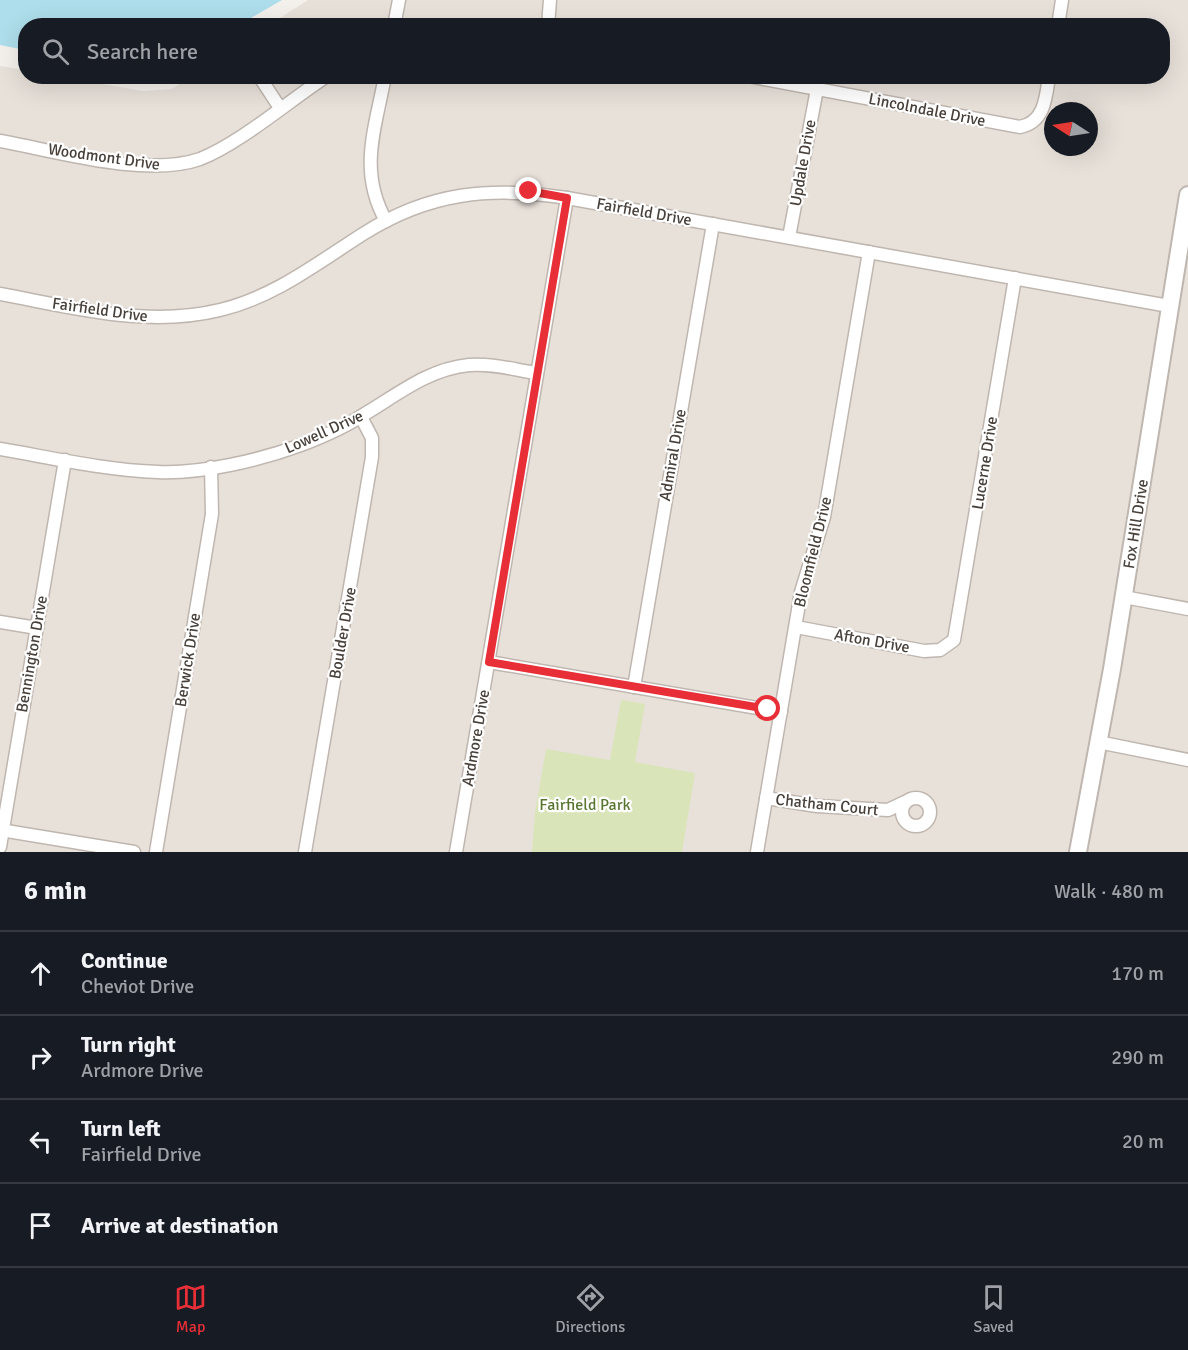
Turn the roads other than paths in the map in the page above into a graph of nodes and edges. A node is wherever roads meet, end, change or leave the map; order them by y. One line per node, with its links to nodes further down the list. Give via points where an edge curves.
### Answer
1 (399, 0): 4 (street)
2 (550, 0): 5 (street)
3 (1062, 0): 6 (street)
4 (396, 18)
5 (549, 18)
6 (1059, 18)
7 (264, 84): 13 (street)
8 (315, 84): 13 (street, Woodmont Drive)
9 (384, 84): 17 (street, via 370,177)
10 (790, 84): 12 (street, Lincolndale Drive)
11 (1049, 84): 12 (street, Lincolndale Drive, via 1045,103 1033,122 1014,127)
12 (817, 89): 19 (street, Updale Drive)
13 (280, 108): 14 (street, Woodmont Drive, via 202,158 163,166)
14 (0, 141)
15 (1188, 195): 23 (street, Fox Hill Drive)
16 (567, 198): 17 (street, Fairfield Drive, via 529,191 468,193 428,203); 18 (street, Fairfield Drive); 24 (street, Ardmore Drive)
17 (386, 221): 22 (street, Fairfield Drive, via 286,285 249,302 201,314 122,316)
18 (713, 224): 19 (street, Fairfield Drive); 36 (street, Admiral Drive)
19 (789, 237): 20 (street, Fairfield Drive)
20 (869, 252): 21 (street, Fairfield Drive); 32 (street, Bloomfield Drive, via 824,517 806,573)
21 (1015, 278): 23 (street, Fairfield Drive); 34 (street, Lucerne Drive, via 957,631)
22 (0, 294)
23 (1169, 306): 29 (street, Fox Hill Drive)
24 (537, 373): 25 (street, Lowell Drive, via 488,365 448,369 416,382); 35 (street, Ardmore Drive)
25 (361, 417): 28 (street, Lowell Drive, via 301,445); 48 (street, Boulder Drive, via 372,438 372,457)
26 (0, 449): 27 (street, Lowell Drive)
27 (65, 460): 28 (street, Lowell Drive, via 161,472); 33 (street, Bennington Drive)
28 (211, 466): 47 (street, Berwick Drive, via 212,514)
29 (1124, 597): 30 (street); 38 (street, Fox Hill Drive)
30 (1188, 609)
31 (0, 622): 33 (street)
32 (796, 627): 34 (street, Afton Drive, via 924,651); 37 (street, Bloomfield Drive)
33 (37, 628): 44 (street, Bennington Drive)
34 (948, 646)
35 (489, 662): 36 (street); 49 (street, Ardmore Drive)
36 (634, 687): 37 (street)
37 (781, 711): 40 (street, Bloomfield Drive)
38 (1098, 742): 39 (street); 51 (street, Fox Hill Drive)
39 (1188, 760)
40 (766, 798): 42 (street, Chatham Court); 50 (street, Bloomfield Drive)
41 (905, 802): 42 (street, Chatham Court); 43 (street, Chatham Court, via 901,811); 43 (street, via 923,799 930,811 921,826 911,826)
42 (888, 810): 43 (street, Chatham Court)
43 (904, 820)
44 (1, 831): 45 (street, Bennington Drive); 46 (street)
45 (0, 847)
46 (134, 852)
47 (156, 852)
48 (305, 852)
49 (456, 852)
50 (757, 852)
51 (1078, 852)

